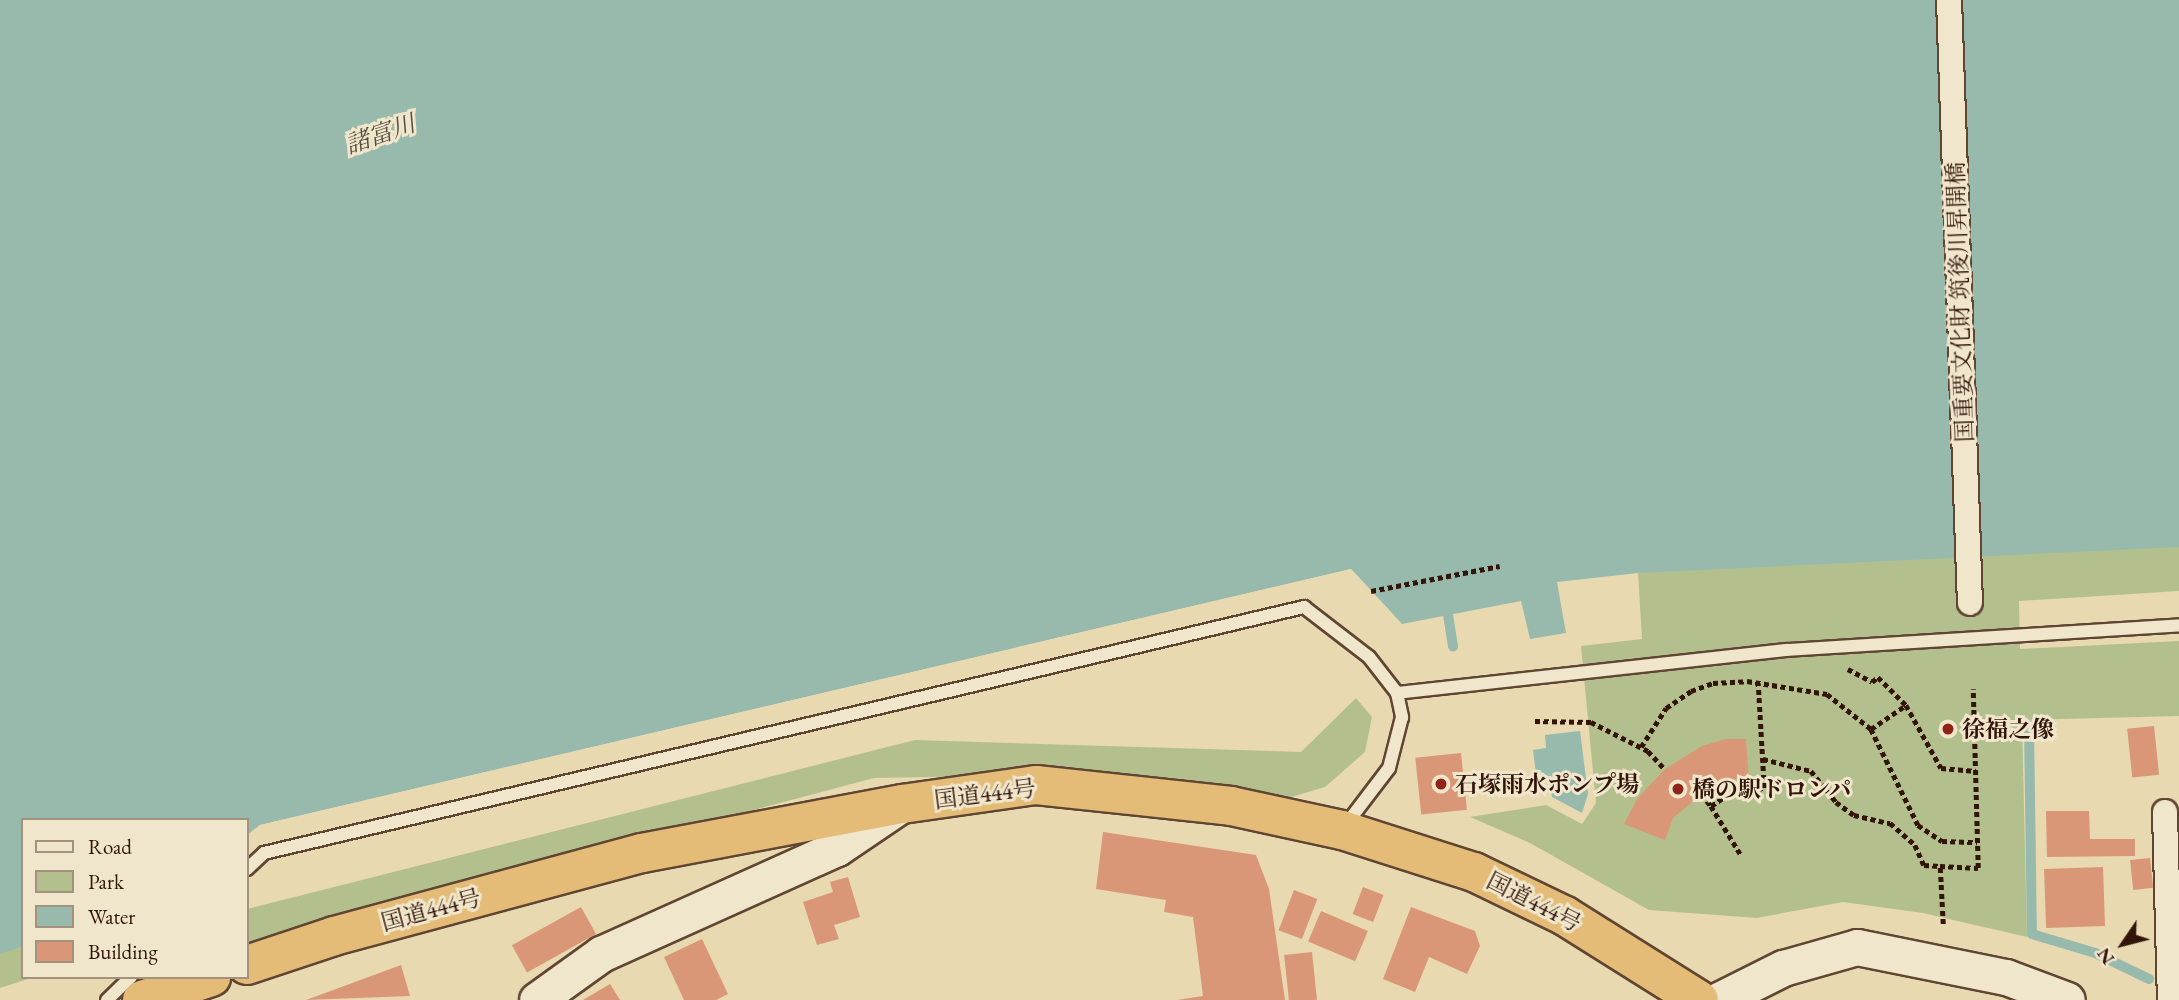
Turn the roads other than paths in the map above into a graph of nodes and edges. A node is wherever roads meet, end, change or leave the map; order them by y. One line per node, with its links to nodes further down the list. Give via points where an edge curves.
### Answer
1 (1949, 0): 2 (street, 国重要文化財 筑後川昇開橋)
2 (1970, 603)
3 (2179, 625): 4 (lane, via 1787,650)
4 (1397, 693): 7 (lane, via 1402,717 1390,768); 8 (lane, via 1368,657 1304,607 264,853)
5 (902, 804): 7 (highway, 国道444号, via 1036,785 1231,806); 9 (highway, 国道444号, via 642,853 334,936); 15 (street, via 837,848 601,954)
6 (2165, 812): 19 (street)
7 (1342, 830): 16 (highway, 国道444号, via 1474,872 1565,916)
8 (248, 868)
9 (248, 965)
10 (129, 979): 13 (lane)
11 (205, 979): 14 (highway)
12 (2004, 988): 17 (street, via 1857,947 1783,968); 18 (street)
13 (107, 1000)
14 (142, 1000)
15 (537, 1000)
16 (1699, 1000)
17 (1719, 1000)
18 (2067, 1000)
19 (2170, 1000)

